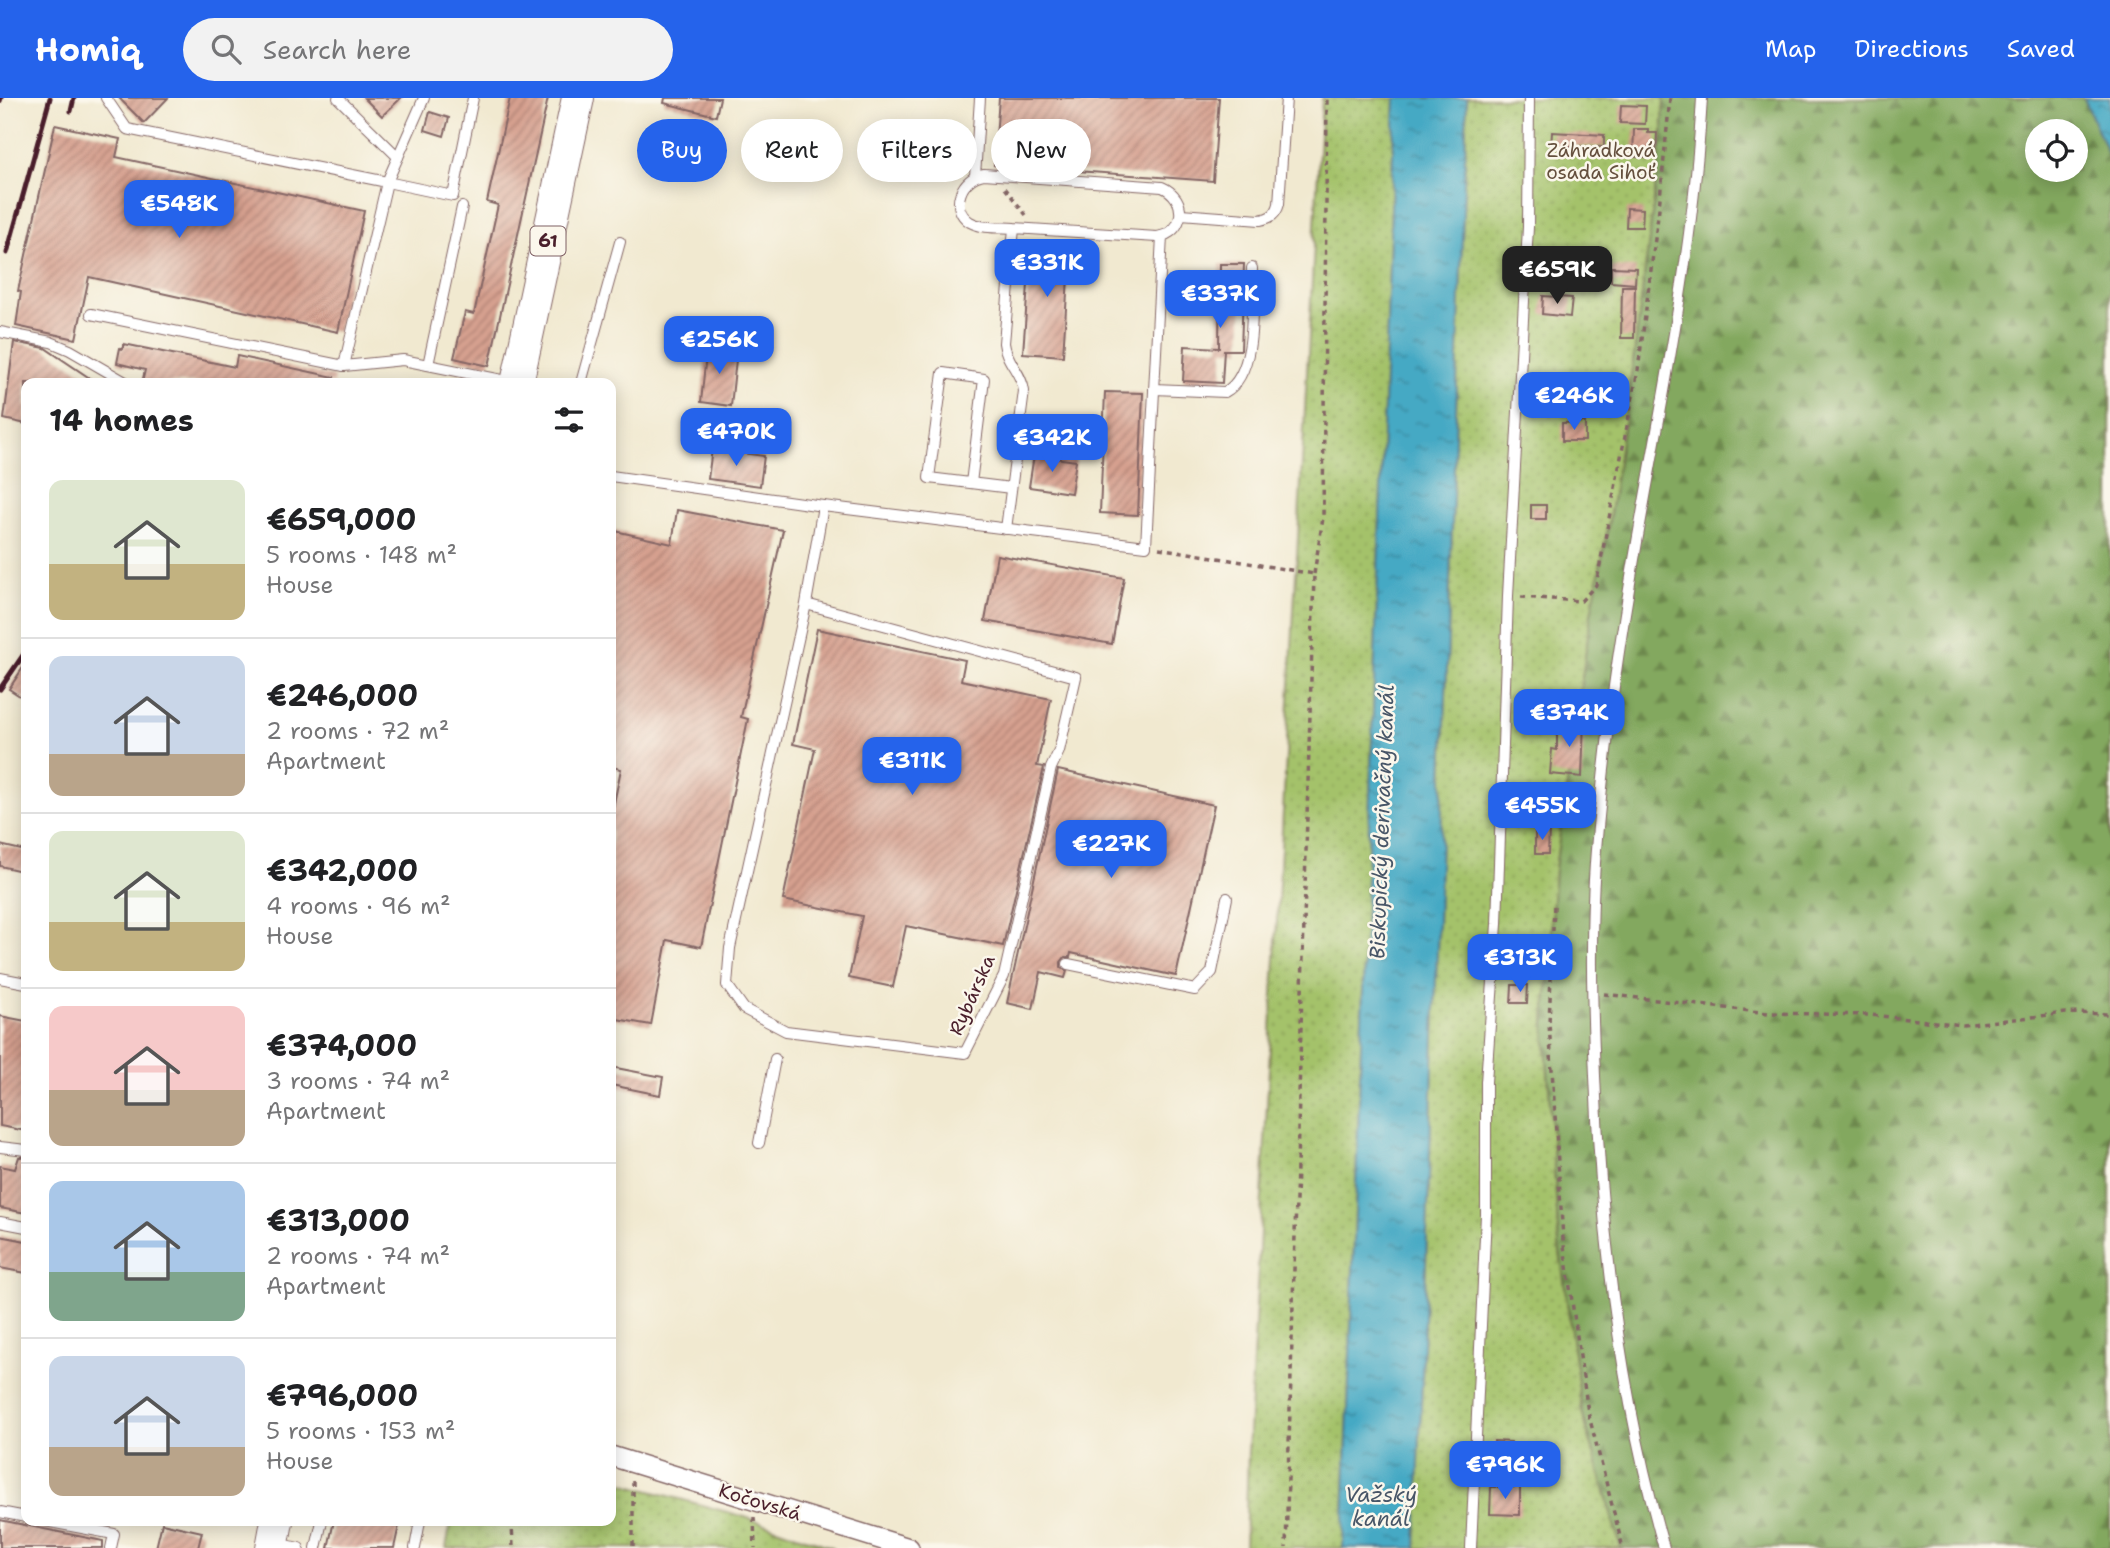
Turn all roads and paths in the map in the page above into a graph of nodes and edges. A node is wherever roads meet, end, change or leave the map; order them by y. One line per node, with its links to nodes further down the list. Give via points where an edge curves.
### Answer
1 (106, 98): 14 (lane, via 127,129)
2 (338, 98): 13 (lane)
3 (424, 98): 13 (lane)
4 (473, 98): 14 (lane, via 453,196)
5 (578, 98): 31 (main road, 61)
6 (980, 98): 12 (lane)
7 (1286, 98): 19 (lane, via 1276,213 1260,220)
8 (1328, 98): 40 (path, via 1323,518)
9 (1529, 98): 41 (lane, via 1528,227)
10 (1670, 98): 41 (path, via 1638,370 1596,585 1581,601)
11 (1702, 98): 48 (lane, via 1688,251 1613,695 1595,863)
12 (977, 145)
13 (398, 158): 14 (lane)
14 (387, 182): 28 (lane)
15 (966, 182): 20 (lane, via 961,191 963,215 974,224)
16 (1001, 182): 21 (path)
17 (1091, 182): 19 (lane, via 1162,187 1175,195)
18 (462, 207): 27 (lane)
19 (1181, 214): 22 (lane, via 1177,225)
20 (1014, 228): 21 (lane); 36 (lane, via 1004,343 1024,391)
21 (1037, 229): 22 (lane)
22 (1162, 236): 33 (lane)
23 (620, 242): 32 (lane)
24 (1252, 268): 33 (lane, via 1249,351 1232,388 1225,392)
25 (91, 314): 28 (lane)
26 (0, 332): 29 (lane, via 51,342)
27 (428, 365): 28 (lane, via 403,360); 30 (lane)
28 (344, 366)
29 (118, 378)
30 (492, 378)
31 (518, 378)
32 (582, 378)
33 (1154, 389): 39 (lane)
34 (616, 477): 37 (lane)
35 (971, 483): 35 (lane, via 929,478 943,373 984,379); 36 (lane)
36 (1011, 488): 38 (lane)
37 (823, 506): 38 (lane); 42 (lane, Rybárska)
38 (1006, 529): 39 (lane)
39 (1146, 546): 40 (path)
40 (1314, 574): 72 (path)
41 (1508, 596): 73 (lane)
42 (806, 604): 42 (lane, Rybárska, via 1076,677 1051,768 1013,953 965,1053 786,1031 744,1009 727,985 730,948)
43 (1227, 898): 45 (lane, via 1212,972 1195,990)
44 (1554, 906): 74 (path, via 1549,1023 1563,1239 1588,1412)
45 (1068, 964)
46 (0, 978): 47 (lane)
47 (21, 982)
48 (1591, 993): 49 (path, via 1768,1013 1871,1015 1963,1025 2066,1013); 75 (lane, via 1598,1164 1616,1328 1645,1482)
49 (2110, 1014)
50 (775, 1059): 51 (lane)
51 (759, 1143)
52 (0, 1147): 53 (lane)
53 (21, 1149)
54 (0, 1222): 55 (lane)
55 (21, 1226)
56 (616, 1458): 71 (street, Kočovská)
57 (633, 1478): 69 (path)
58 (0, 1512): 59 (lane)
59 (21, 1516)
60 (754, 1516): 70 (path)
61 (72, 1526): 65 (lane, via 114,1534)
62 (321, 1526): 66 (lane)
63 (419, 1526): 67 (lane)
64 (512, 1526): 68 (path)
65 (111, 1548)
66 (316, 1548)
67 (415, 1548)
68 (513, 1548)
69 (633, 1548)
70 (755, 1548)
71 (909, 1548)
72 (1286, 1548)
73 (1471, 1548)
74 (1623, 1548)
75 (1664, 1548)

